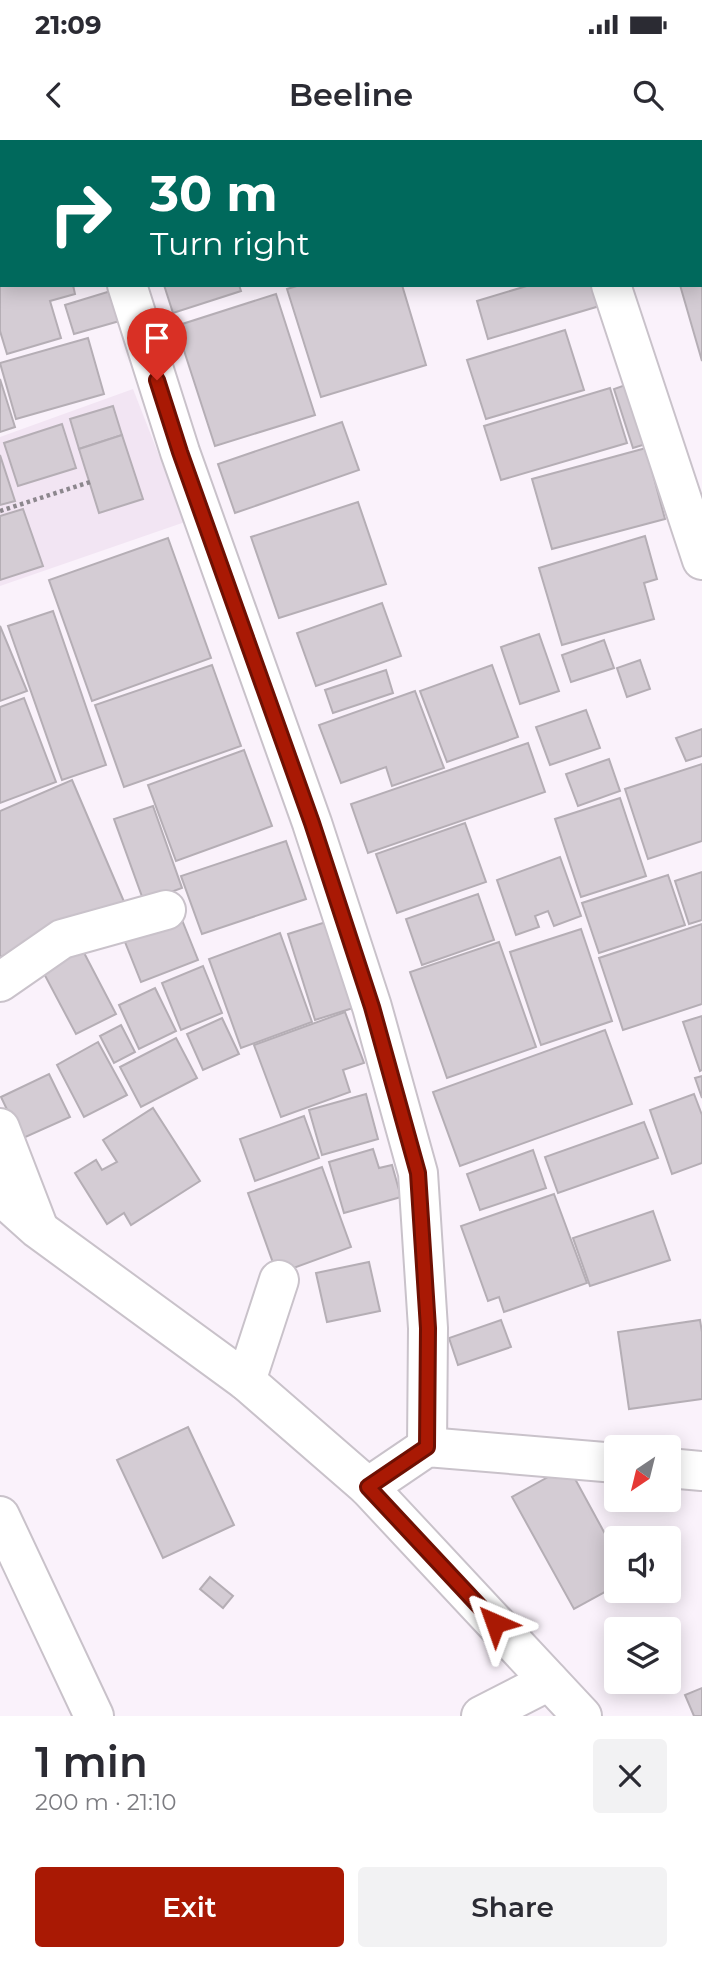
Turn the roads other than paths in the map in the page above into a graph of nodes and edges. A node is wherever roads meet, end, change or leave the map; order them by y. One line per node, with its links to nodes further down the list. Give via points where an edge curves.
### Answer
1 (128, 287): 11 (street, via 180,452 312,823 372,1007 418,1173 428,1328)
2 (612, 287): 3 (street)
3 (702, 561)
4 (166, 910): 5 (street, via 62,939)
5 (0, 982)
6 (0, 1128): 8 (street)
7 (0, 1195): 8 (street)
8 (38, 1229): 10 (street)
9 (279, 1280): 10 (street)
10 (246, 1381): 15 (street)
11 (427, 1447): 12 (street); 15 (street)
12 (604, 1462)
13 (681, 1469): 14 (street)
14 (702, 1471)
15 (368, 1487): 17 (street)
16 (0, 1517): 18 (street)
17 (549, 1681): 19 (street); 20 (street)
18 (94, 1716)
19 (481, 1716)
20 (582, 1716)

